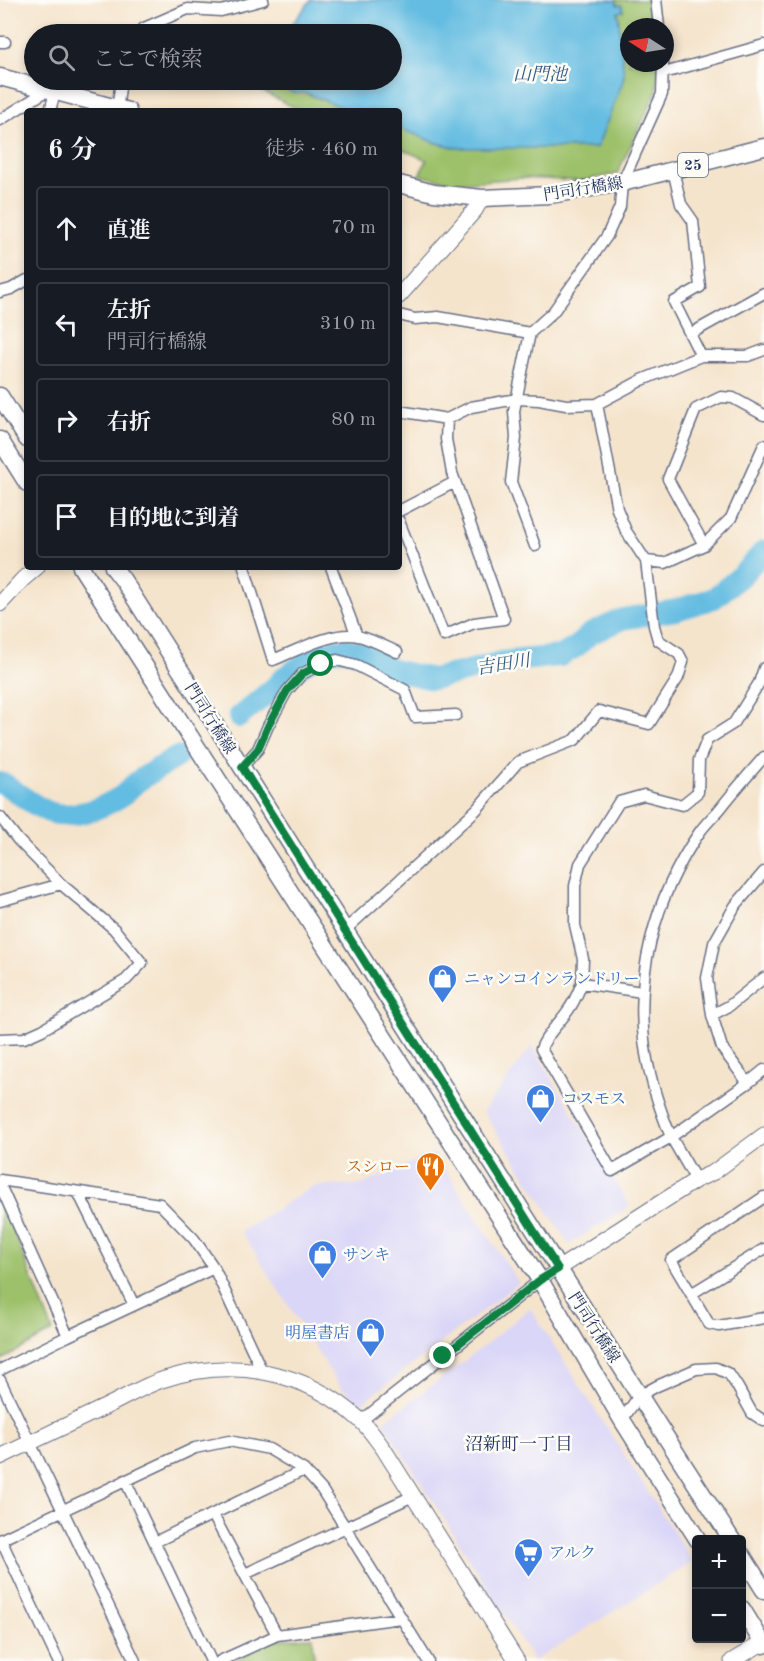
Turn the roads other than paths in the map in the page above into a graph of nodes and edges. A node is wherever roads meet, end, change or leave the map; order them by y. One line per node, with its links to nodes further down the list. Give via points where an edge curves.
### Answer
1 (262, 0): 3 (street, via 221,11)
2 (657, 0): 4 (street)
3 (186, 5): 5 (street)
4 (658, 18)
5 (151, 24)
6 (764, 45): 7 (street)
7 (674, 65)
8 (663, 72): 20 (street, via 662,94)
9 (0, 77): 10 (main road)
10 (24, 84)
11 (47, 90): 13 (main road)
12 (121, 90): 16 (street)
13 (51, 91): 14 (street); 15 (main road); 17 (street)
14 (50, 108)
15 (114, 108)
16 (121, 108)
17 (0, 120)
18 (764, 147): 19 (main road, 門司行橋線 / 25)
19 (673, 170): 20 (main road, 門司行橋線 / 25); 29 (street, via 681,204 693,221 700,287 674,302)
20 (622, 183): 22 (main road, 門司行橋線 / 25, via 550,195); 28 (street, via 620,207 607,236 553,312)
21 (402, 185): 22 (main road, 門司行橋線 / 25)
22 (482, 198): 25 (street, via 476,210)
23 (24, 282): 24 (street)
24 (0, 292)
25 (402, 293)
26 (764, 293): 29 (street)
27 (402, 316): 28 (street, via 438,317)
28 (530, 333): 33 (street)
29 (690, 334): 31 (street)
30 (764, 350): 31 (street, via 748,356)
31 (701, 356): 34 (street)
32 (0, 396): 38 (main road)
33 (517, 399): 34 (street); 37 (street, via 471,407); 47 (street, via 512,482)
34 (597, 404): 48 (street, via 617,508 626,531)
35 (402, 412): 37 (street)
36 (764, 415): 46 (street, via 733,398 721,397 696,409 668,479)
37 (447, 419): 43 (street, via 446,439)
38 (24, 434)
39 (0, 440): 41 (main road)
40 (764, 446): 46 (street, via 731,518)
41 (6, 460): 42 (main road)
42 (24, 480)
43 (455, 482): 44 (street); 45 (street, via 504,619 474,623 444,636)
44 (402, 509)
45 (402, 529)
46 (704, 545): 48 (street, via 664,563)
47 (535, 546)
48 (646, 561): 65 (street, via 658,640 679,654 682,662 678,678 649,724 599,711 574,740 518,762 476,810)
49 (34, 570): 54 (street)
50 (83, 570): 83 (main road, 門司行橋線)
51 (115, 570): 60 (main road, 門司行橋線)
52 (245, 570): 55 (street, via 273,660 323,640)
53 (332, 570): 55 (street)
54 (0, 604)
55 (357, 636): 56 (street)
56 (397, 652)
57 (764, 668): 67 (street, via 734,723 707,740 699,760 698,792 682,805 644,795 619,802 580,864 574,904 583,959)
58 (456, 715): 60 (street, via 415,717 405,690 356,665 337,660 302,674 287,691 258,749)
59 (764, 757): 68 (street, via 700,832 679,866 663,899)
60 (242, 767): 65 (main road, 門司行橋線)
61 (0, 817): 63 (street)
62 (764, 872): 69 (street, via 735,906 714,943 707,978)
63 (61, 884): 64 (street); 70 (street, via 114,929 142,963 126,980 42,1030 24,1038)
64 (0, 901)
65 (344, 931): 82 (main road, 門司行橋線)
66 (764, 978): 69 (street)
67 (582, 983): 68 (street); 74 (street, via 570,1009 540,1049 612,1171)
68 (642, 992): 74 (street, via 646,1054)
69 (712, 1015): 72 (street, via 722,1048)
70 (0, 1039)
71 (764, 1070): 72 (street)
72 (748, 1083): 74 (street)
73 (764, 1135): 76 (street, via 714,1172)
74 (671, 1137): 76 (street)
75 (0, 1180): 78 (street)
76 (696, 1180): 82 (street)
77 (0, 1185): 87 (street)
78 (78, 1192): 81 (street, via 160,1204 194,1239); 85 (street)
79 (764, 1197): 84 (street, via 671,1260)
80 (764, 1249): 84 (street)
81 (214, 1268): 85 (street); 89 (street)
82 (558, 1269): 83 (street); 91 (main road, 門司行橋線)
83 (540, 1280): 92 (street); 93 (main road, 門司行橋線)
84 (692, 1294): 86 (street, via 709,1324)
85 (134, 1305): 87 (street)
86 (764, 1318)
87 (68, 1336): 88 (street)
88 (0, 1370)
89 (262, 1371): 92 (street, via 308,1384); 95 (street, via 225,1368 193,1371 163,1380)
90 (0, 1380): 95 (street)
91 (639, 1396): 93 (street); 94 (street, via 681,1375 716,1368 729,1374 752,1413); 104 (main road, 門司行橋線)
92 (361, 1420): 99 (street)
93 (622, 1420): 103 (main road, 門司行橋線)
94 (764, 1421)
95 (30, 1443): 96 (street); 100 (street)
96 (0, 1457)
97 (304, 1470): 98 (street, via 269,1449 229,1442 195,1448); 101 (street); 102 (street, via 322,1490)
98 (125, 1480): 100 (street); 106 (street)
99 (413, 1496): 102 (street); 119 (street)
100 (62, 1510): 105 (street); 115 (street)
101 (213, 1515): 106 (street); 108 (street)
102 (344, 1527): 108 (street); 110 (street)
103 (695, 1535)
104 (729, 1535)
105 (0, 1540): 114 (street)
106 (154, 1542): 116 (street)
107 (746, 1563): 109 (main road)
108 (245, 1574): 112 (street)
109 (764, 1590)
110 (401, 1618): 112 (street); 118 (street)
111 (746, 1618): 113 (main road)
112 (277, 1635): 117 (street)
113 (763, 1644): 120 (street)
114 (58, 1661)
115 (135, 1661)
116 (211, 1661)
117 (220, 1661)
118 (428, 1661)
119 (517, 1661)
120 (732, 1661)

